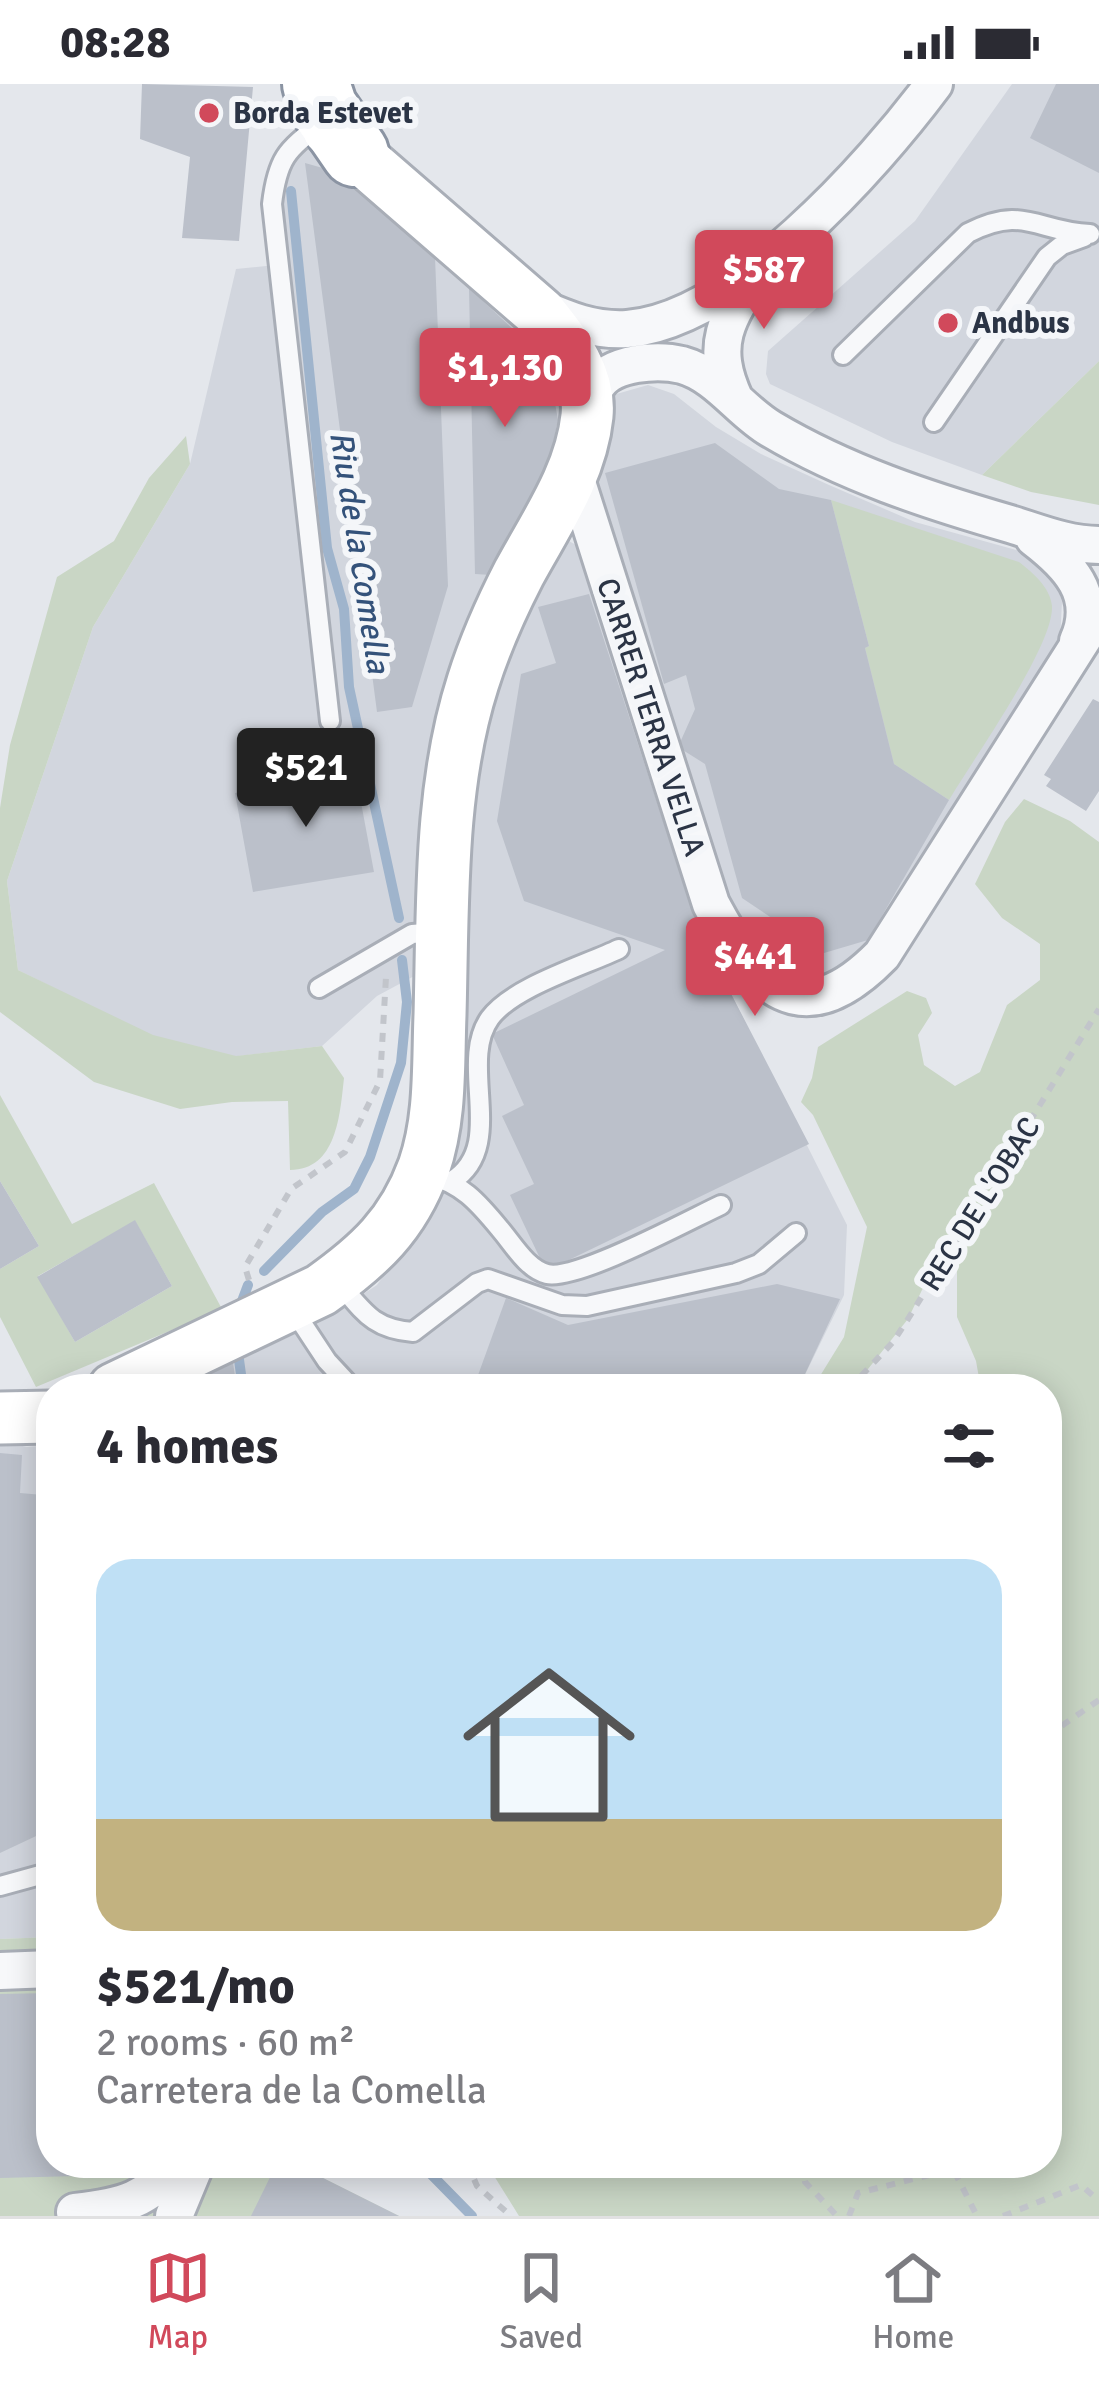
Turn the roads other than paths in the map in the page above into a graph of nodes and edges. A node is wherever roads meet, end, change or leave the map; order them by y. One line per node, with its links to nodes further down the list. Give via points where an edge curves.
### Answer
1 (934, 84): 4 (street, via 889,145)
2 (314, 105): 5 (main road); 15 (lane, via 276,169 272,204)
3 (1094, 232): 7 (lane, via 1064,233 1033,220 990,222 968,233); 10 (lane, via 1047,257)
4 (766, 260): 6 (street, via 696,306); 8 (street, via 722,342 722,370)
5 (526, 302): 6 (street, via 595,328); 9 (main road, via 575,360)
6 (629, 328): 8 (street, via 691,341)
7 (843, 355)
8 (737, 404): 9 (street, via 704,374 662,362 609,374); 12 (street, via 832,462)
9 (588, 411): 11 (main road)
10 (934, 422)
11 (574, 473): 14 (street, CARRER TERRA VELLA, via 711,904 728,937 779,992 838,992 882,955 1073,651); 16 (main road, via 491,631 472,686 449,802)
12 (998, 521): 13 (street); 14 (street, via 1063,561)
13 (1099, 545)
14 (1090, 599)
15 (330, 722)
16 (442, 932): 18 (lane, via 412,934); 19 (main road)
17 (619, 949): 19 (lane, via 506,1001 487,1022 478,1151 467,1172)
18 (320, 988)
19 (437, 1177): 20 (lane, via 470,1192 532,1267 550,1275 579,1271); 22 (main road, via 373,1252)
20 (722, 1205)
21 (796, 1233): 22 (lane, via 736,1273 586,1306 476,1283 413,1332 386,1330)
22 (335, 1280): 23 (main road)
23 (255, 1321): 24 (main road); 25 (lane)
24 (145, 1374)
25 (339, 1374)
26 (36, 1417): 27 (main road)
27 (0, 1418)
28 (36, 1876): 29 (lane)
29 (0, 1886)
30 (36, 1969): 31 (street)
31 (0, 1970)
32 (166, 2178): 34 (street, via 123,2206)
33 (190, 2178): 35 (street)
34 (79, 2215)
35 (174, 2216)

